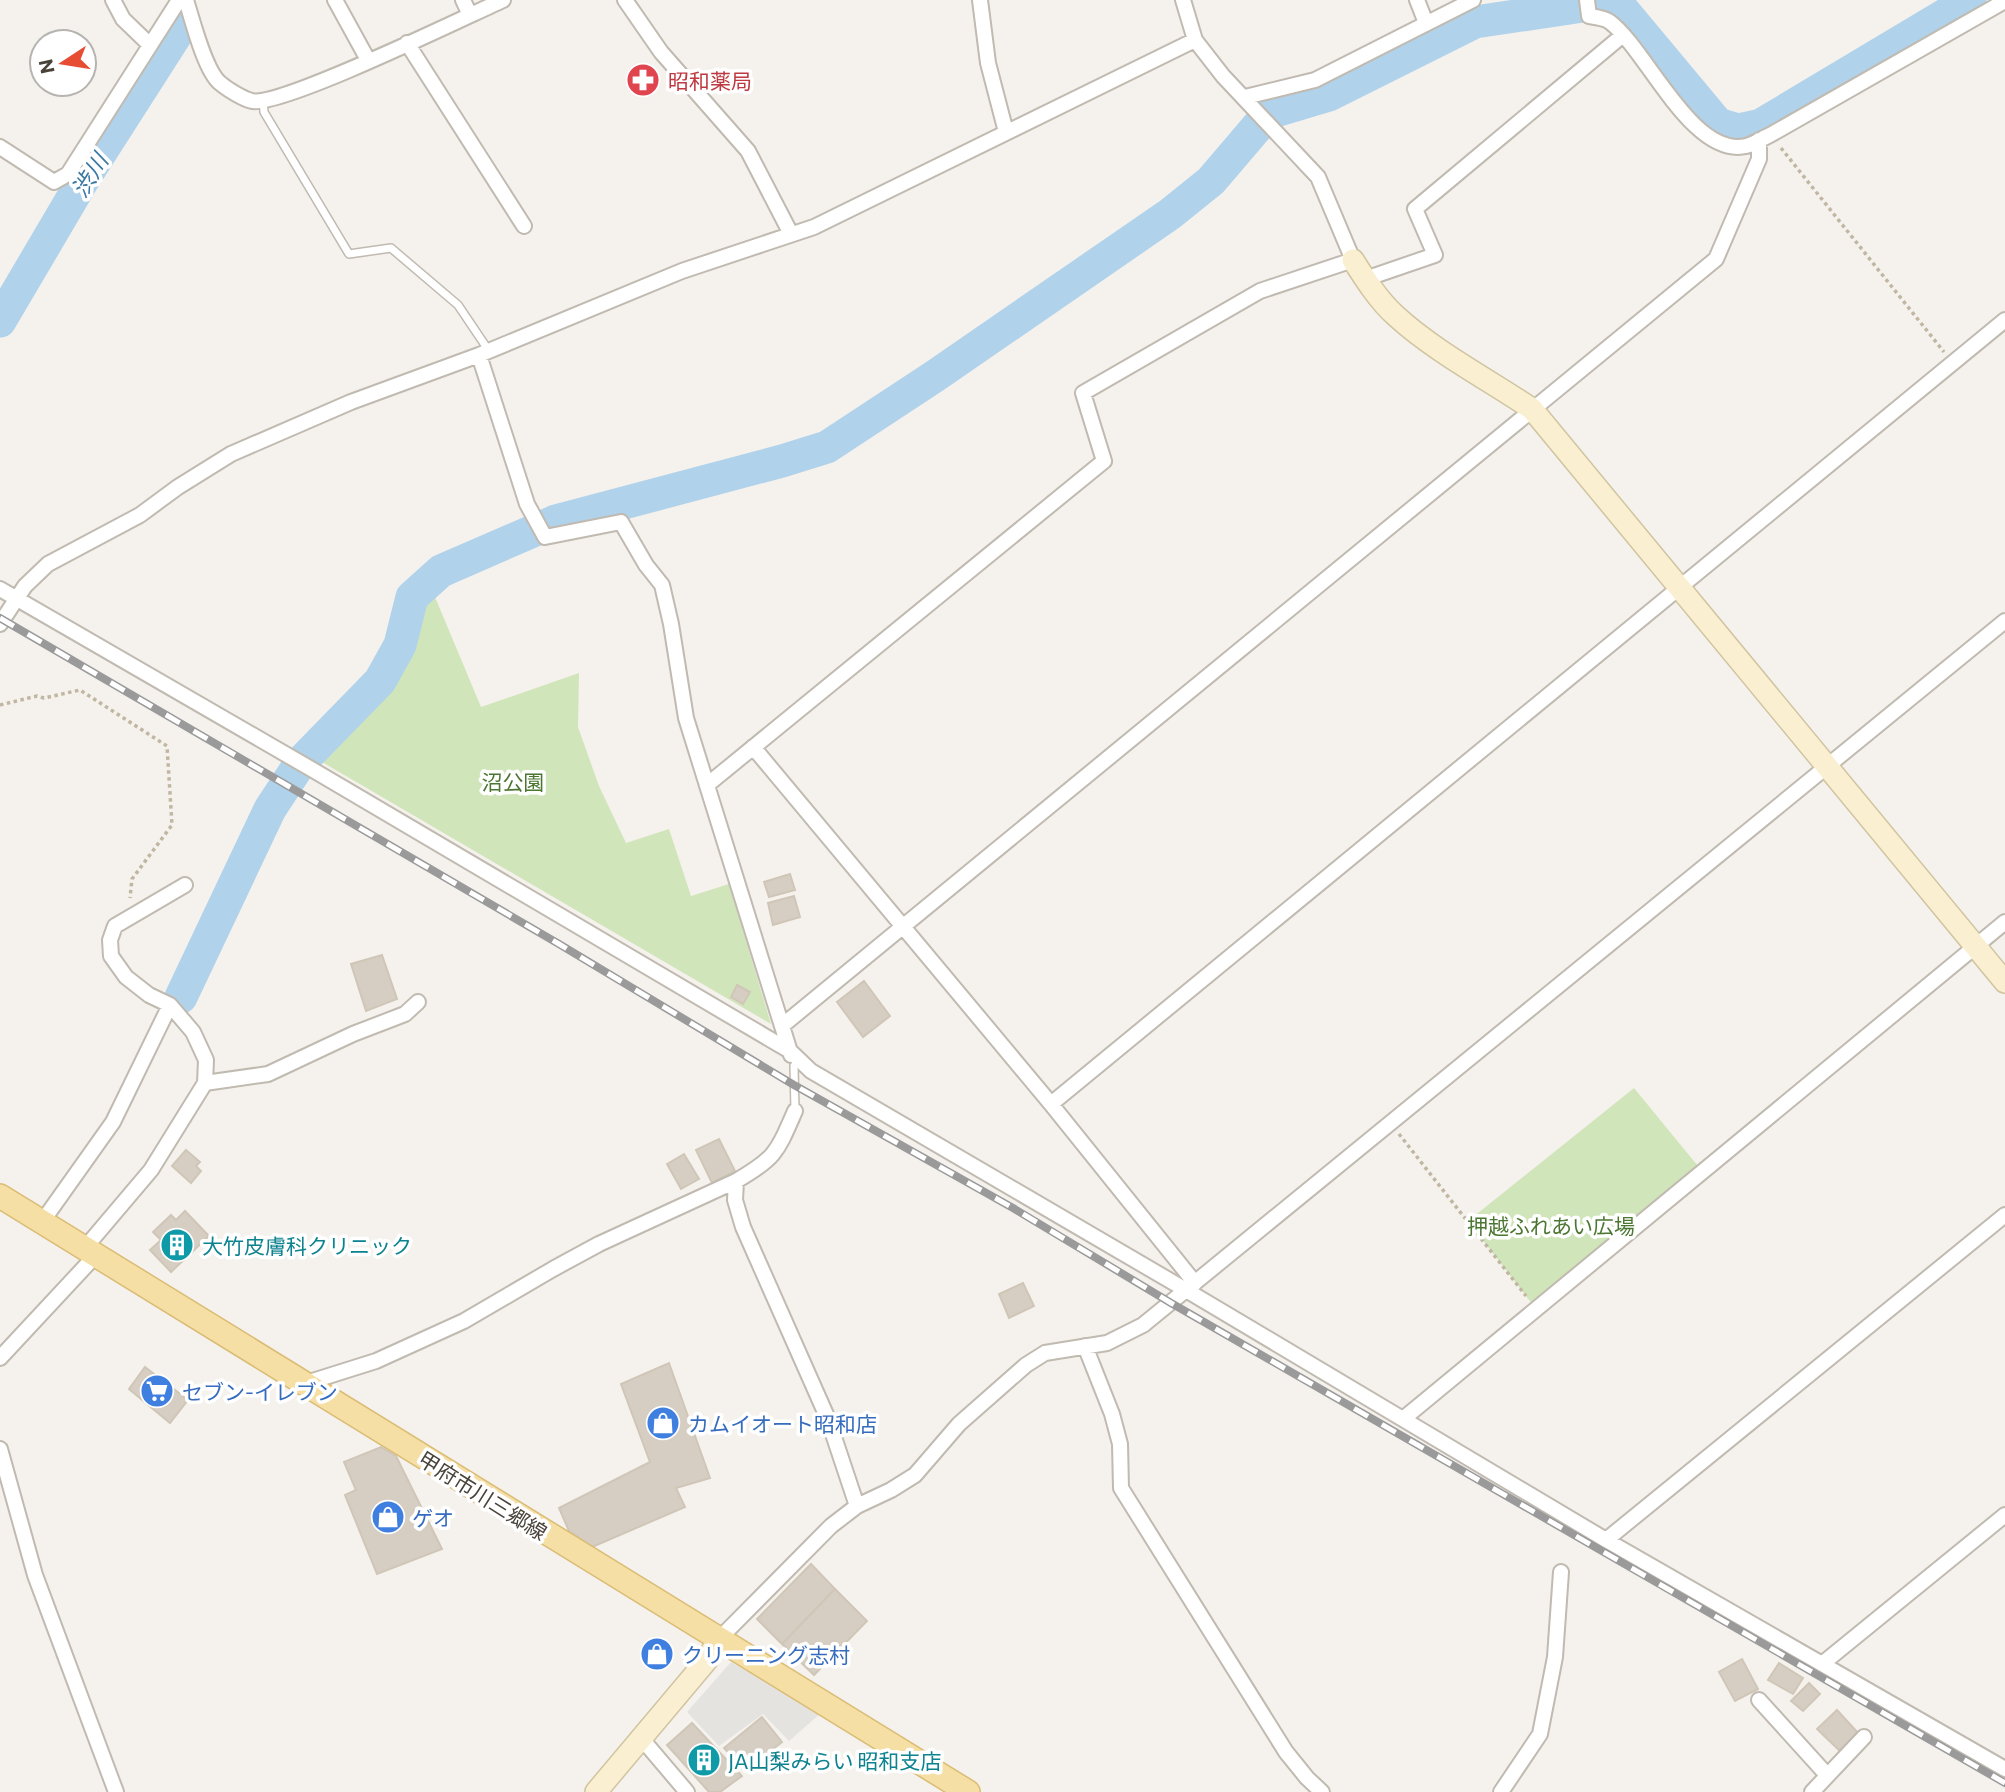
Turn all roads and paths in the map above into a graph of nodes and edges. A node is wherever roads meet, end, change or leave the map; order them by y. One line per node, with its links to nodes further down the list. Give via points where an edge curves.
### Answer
1 (113, 0): 19 (street, via 123,19)
2 (179, 0): 19 (street)
3 (186, 0): 22 (street, via 206,61 218,82 253,101)
4 (335, 0): 20 (street)
5 (463, 0): 14 (street)
6 (503, 0): 14 (street)
7 (625, 0): 27 (street, via 661,52 748,150)
8 (980, 0): 23 (street, via 988,63)
9 (1183, 0): 17 (street)
10 (1418, 0): 15 (street)
11 (1473, 0): 15 (street)
12 (1587, 0): 16 (street, via 1590,16 1608,20)
13 (2005, 1): 24 (street)
14 (471, 15): 18 (street)
15 (1426, 23): 21 (street, via 1315,80)
16 (1623, 35): 24 (street, via 1704,135 1732,146 1746,146); 29 (street, via 1415,209 1436,255)
17 (1195, 40): 21 (street); 23 (street)
18 (407, 43): 20 (street); 26 (street)
19 (150, 45): 25 (street, via 68,174 54,182)
20 (368, 60): 22 (street, via 312,85)
21 (1245, 98): 28 (street, via 1318,177)
22 (262, 100): 31 (lane, via 264,112 349,254 391,248 458,305)
23 (1006, 132): 27 (street)
24 (1765, 137): 32 (path); 33 (street, via 1716,259)
25 (0, 147)
26 (524, 226)
27 (791, 234): 31 (street, via 682,271)
28 (1353, 260): 29 (street); 40 (street, via 1259,291 1083,393 1104,461)
29 (1365, 279): 33 (street, via 1395,316)
30 (2005, 320): 32 (street)
31 (484, 353): 36 (street, via 351,402 231,454 140,515 48,564); 42 (street, via 527,503 545,537 621,522 662,585 686,718)
32 (1952, 362): 35 (street)
33 (1532, 409): 35 (street); 46 (street)
34 (0, 589): 36 (street)
35 (1678, 589): 41 (street); 55 (street)
36 (17, 597): 38 (street); 52 (street)
37 (2005, 621): 41 (street)
38 (0, 624)
39 (0, 705): 44 (path, via 80,690 167,746 172,825 132,880)
40 (753, 747): 42 (street); 46 (street)
41 (1826, 766): 47 (street); 57 (street)
42 (707, 785): 51 (street)
43 (184, 885): 44 (street)
44 (128, 918): 50 (street, via 115,926 111,956 126,977)
45 (2005, 922): 47 (street)
46 (904, 926): 51 (street); 55 (street)
47 (1975, 946): 48 (street); 64 (street)
48 (2005, 982)
49 (418, 1002): 54 (street, via 405,1014 268,1073)
50 (170, 1005): 54 (street, via 193,1032 206,1060); 61 (street, via 113,1122)
51 (783, 1025): 52 (street)
52 (790, 1051): 53 (street); 63 (street, via 811,1071)
53 (794, 1066): 56 (lane)
54 (205, 1083): 62 (street, via 151,1170)
55 (1051, 1104): 63 (street)
56 (795, 1111): 58 (street, via 778,1150 763,1166)
57 (1390, 1123): 63 (street); 64 (path)
58 (736, 1181): 67 (street, via 599,1244 464,1321 376,1362); 70 (street, via 735,1200 743,1227 828,1419)
59 (0, 1196): 61 (main road, 甲府市川三郷線)
60 (2005, 1215): 72 (street)
61 (41, 1222): 62 (main road, 甲府市川三郷線)
62 (90, 1252): 66 (street); 67 (main road, 甲府市川三郷線)
63 (1191, 1286): 65 (street, via 1143,1325 1107,1343); 68 (street)
64 (1536, 1309): 68 (street)
65 (1084, 1346): 70 (street, via 1045,1353 1026,1365 959,1424 915,1475); 86 (street, via 1115,1424 1121,1488 1286,1752)
66 (0, 1358)
67 (303, 1384): 74 (main road, 甲府市川三郷線)
68 (1403, 1419): 72 (street)
69 (0, 1449): 82 (street, via 36,1575)
70 (857, 1506): 74 (street, via 831,1525)
71 (2005, 1515): 75 (street)
72 (1606, 1540): 75 (street)
73 (1561, 1572): 81 (street, via 1555,1657 1539,1734)
74 (718, 1640): 78 (street); 85 (main road, 甲府市川三郷線)
75 (1822, 1664): 79 (street)
76 (1759, 1700): 80 (street)
77 (1864, 1737): 80 (street)
78 (642, 1739): 83 (street); 84 (street)
79 (2005, 1769)
80 (1827, 1775): 87 (street)
81 (1503, 1791)
82 (116, 1792)
83 (596, 1792)
84 (687, 1792)
85 (968, 1792)
86 (1322, 1792)
87 (1812, 1792)

